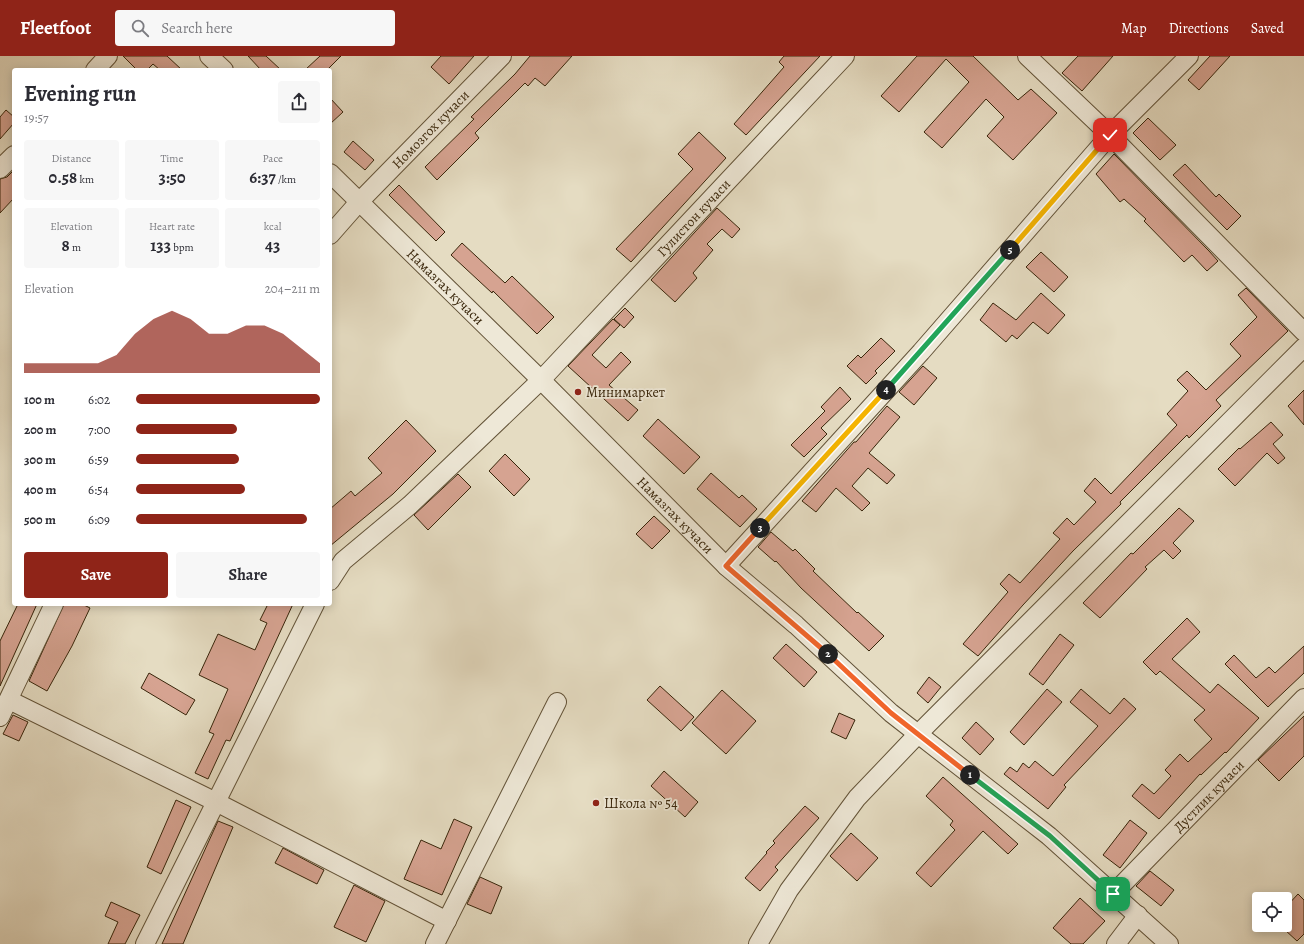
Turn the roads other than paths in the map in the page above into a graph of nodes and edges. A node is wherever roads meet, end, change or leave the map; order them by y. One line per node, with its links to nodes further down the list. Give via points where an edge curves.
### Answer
1 (108, 56): 7 (street)
2 (209, 56): 8 (street)
3 (502, 56): 13 (street, Номозгох кучаси)
4 (845, 56): 17 (street, Гулистон кучаси)
5 (1027, 56): 9 (street)
6 (1189, 56): 9 (street)
7 (97, 68)
8 (222, 68)
9 (1110, 135): 15 (street); 18 (street, via 920,352)
10 (12, 156): 11 (street)
11 (0, 169)
12 (332, 176): 13 (street, Намазгах кучаси)
13 (359, 202): 14 (street, Номозгох кучаси); 17 (street, Намазгах кучаси)
14 (332, 233)
15 (1304, 332)
16 (1304, 347): 26 (street)
17 (541, 380): 18 (street, Намазгах кучаси); 19 (street, Гулистон кучаси, via 410,504 343,561)
18 (726, 566): 26 (street, Намазгах кучаси)
19 (332, 578)
20 (53, 606): 23 (street)
21 (314, 606): 27 (street)
22 (1304, 698): 28 (street, Дустлик кучаси)
23 (9, 700): 25 (street); 27 (street)
24 (557, 702): 30 (street)
25 (0, 717)
26 (918, 734): 28 (street, Намазгах кучаси, via 1050,836); 33 (street, via 857,798 789,890)
27 (216, 802): 30 (street); 31 (street)
28 (1113, 894): 29 (street, Намазгах кучаси)
29 (1138, 915): 34 (street); 35 (street, Намазгах кучаси)
30 (447, 921): 32 (street)
31 (145, 944)
32 (435, 944)
33 (758, 944)
34 (1116, 944)
35 (1169, 944)

